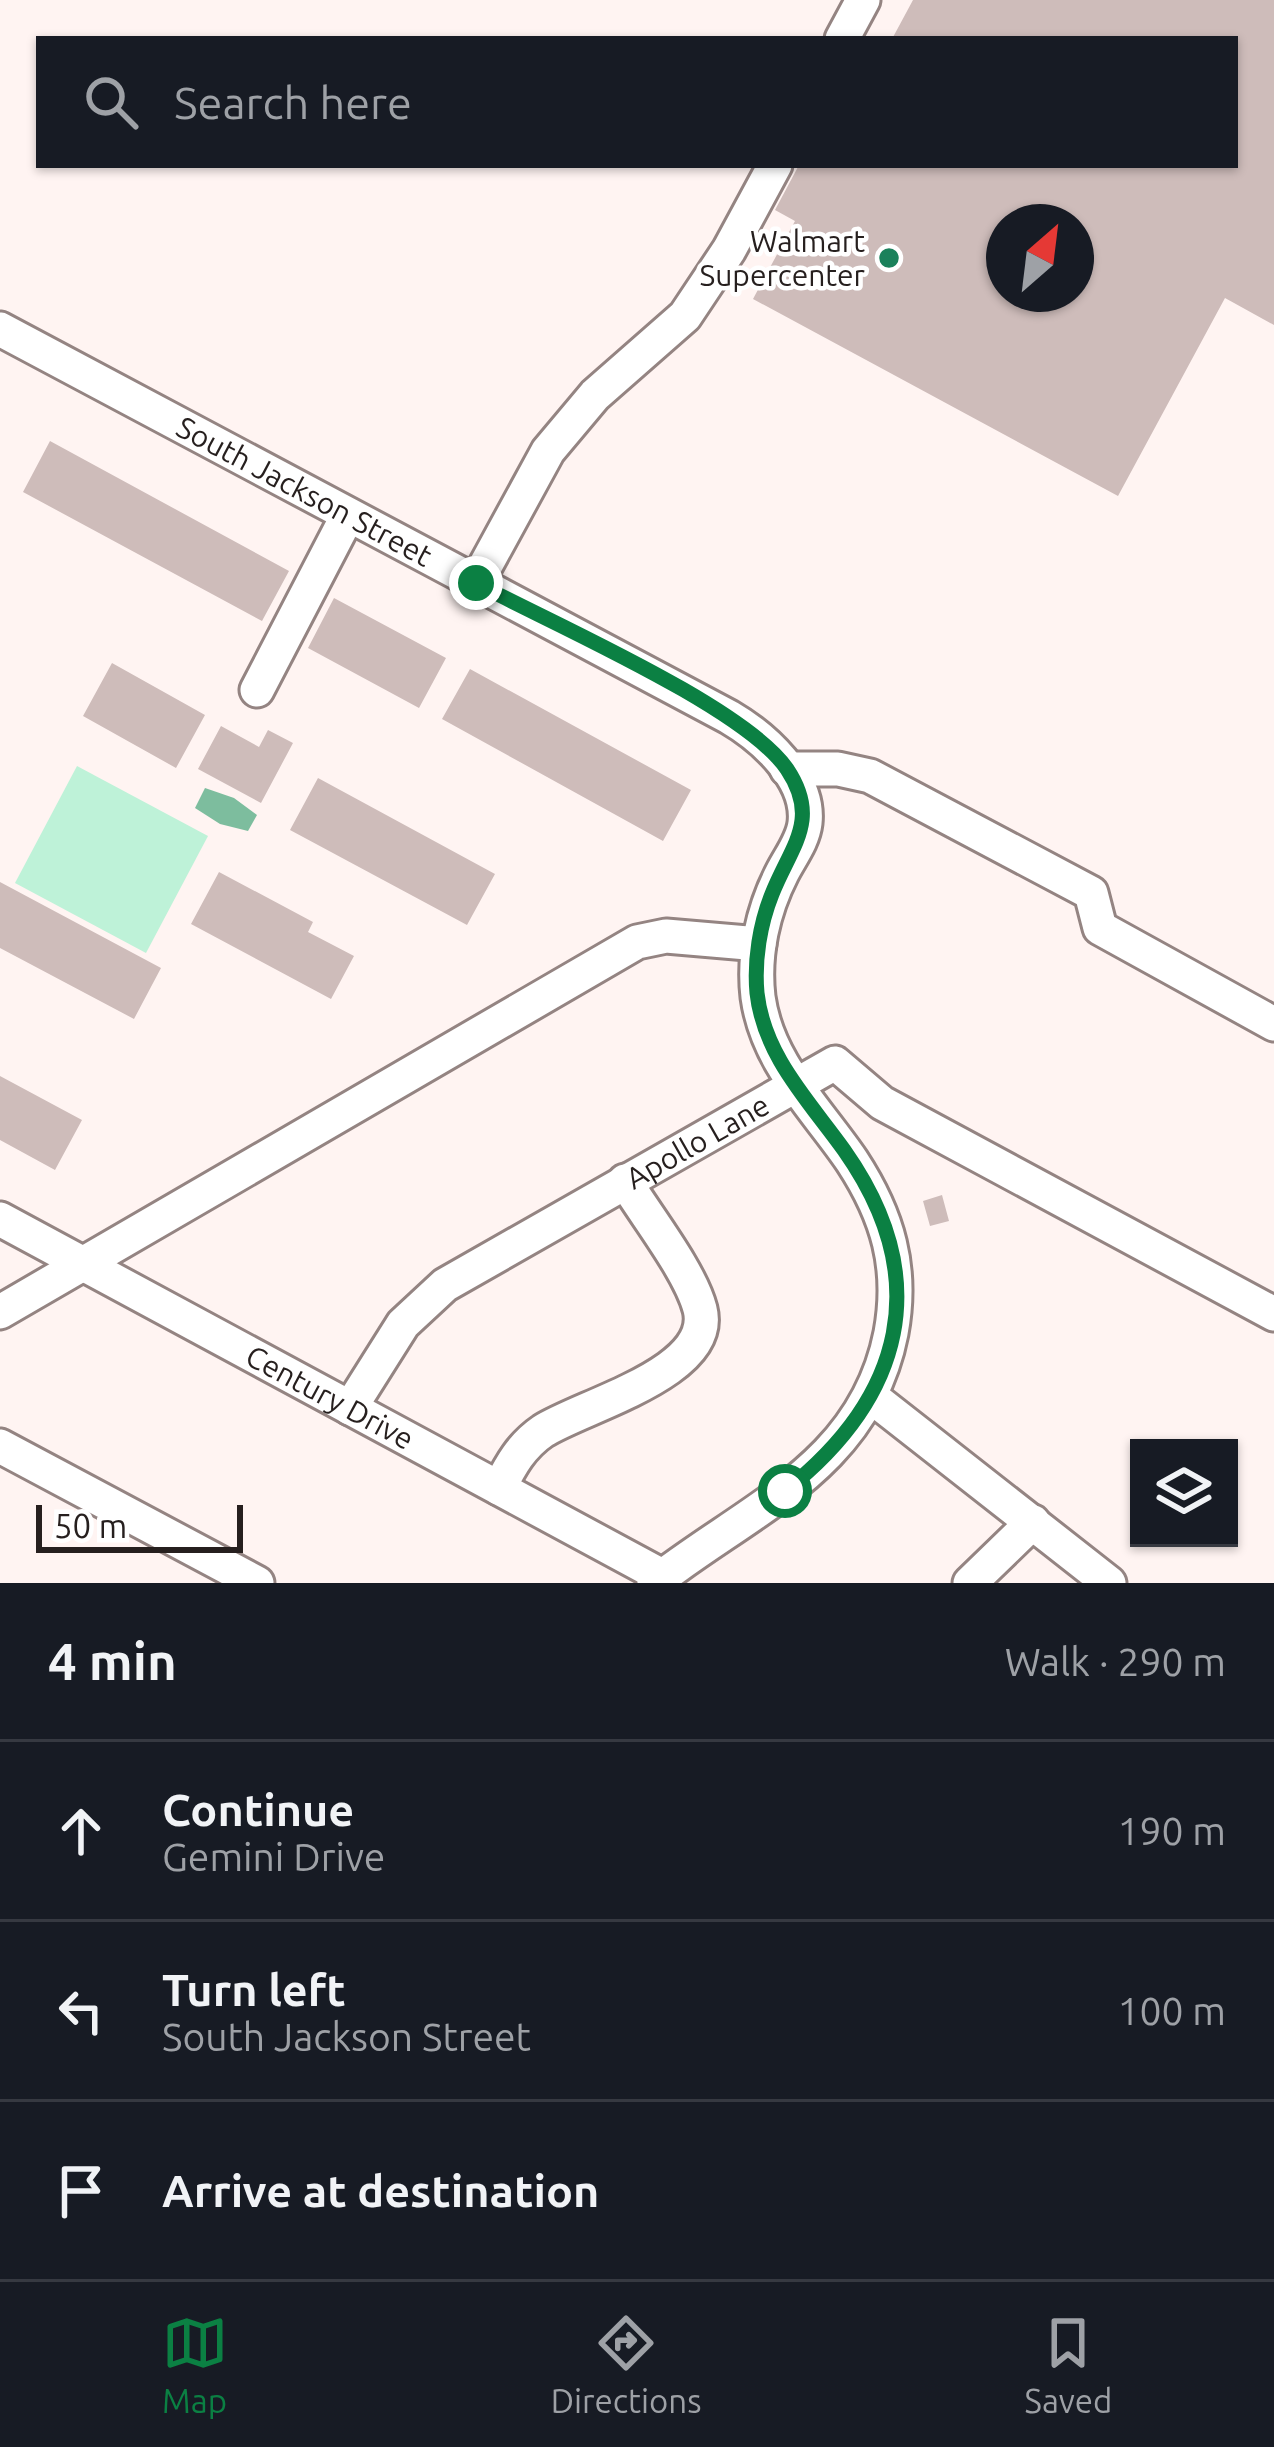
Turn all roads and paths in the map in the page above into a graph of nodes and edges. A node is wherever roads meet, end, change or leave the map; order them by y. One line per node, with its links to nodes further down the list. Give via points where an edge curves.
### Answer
1 (863, 0): 2 (street)
2 (844, 36)
3 (773, 168): 6 (street, via 695,303 548,451)
4 (0, 329): 5 (street, South Jackson Street)
5 (348, 515): 6 (street, South Jackson Street); 7 (street)
6 (476, 583): 8 (street, South Jackson Street, via 747,728)
7 (257, 690)
8 (792, 779): 9 (street, via 805,825 773,891); 10 (street, via 857,772 884,784 1090,893 1100,928)
9 (759, 944): 11 (street, via 762,1017); 14 (street, via 666,936 638,942)
10 (1274, 1024)
11 (796, 1087): 12 (street, Apollo Lane); 16 (street, Apollo Lane, via 835,1063 882,1102); 17 (street, via 866,1183 891,1242 895,1312)
12 (626, 1181): 18 (street, Apollo Lane, via 421,1304); 20 (street, via 695,1296 698,1338 672,1367 530,1441)
13 (0, 1219): 14 (street, Century Drive)
14 (80, 1262): 15 (street); 18 (street, Century Drive)
15 (0, 1312)
16 (1274, 1314)
17 (873, 1397): 21 (street); 22 (street, via 813,1469)
18 (350, 1408): 20 (street, Century Drive)
19 (0, 1446): 23 (street)
20 (499, 1488): 22 (street, Century Drive)
21 (1033, 1522): 24 (street); 25 (street)
22 (658, 1580)
23 (257, 1583)
24 (970, 1583)
25 (1109, 1583)

